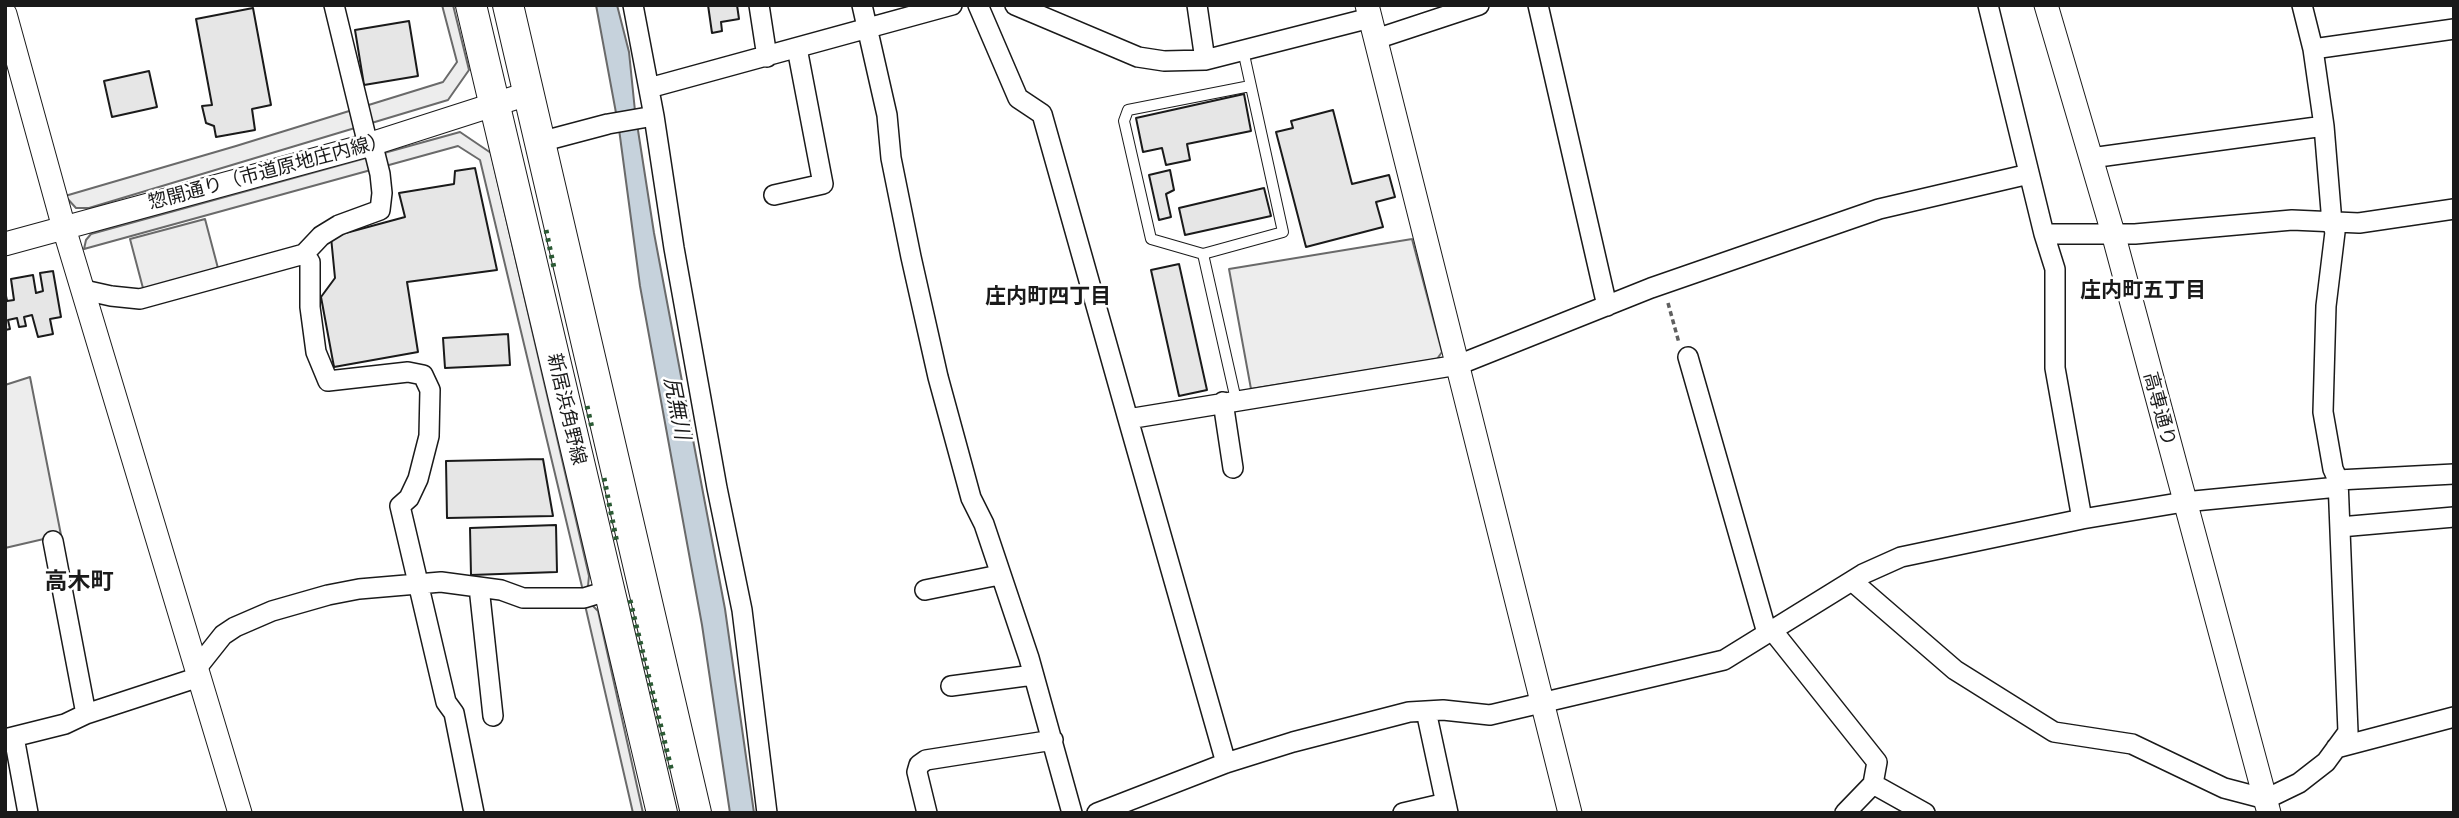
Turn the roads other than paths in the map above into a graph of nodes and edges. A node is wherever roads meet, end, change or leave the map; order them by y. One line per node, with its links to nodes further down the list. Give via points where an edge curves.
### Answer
1 (334, 5): 34 (street)
2 (471, 5): 30 (main road, 新居浜角野線)
3 (508, 5): 29 (main road, 新居浜角野線)
4 (633, 5): 28 (street)
5 (759, 5): 25 (street)
6 (862, 5): 19 (street)
7 (952, 5): 16 (street)
8 (978, 5): 51 (street, via 1018,98 1042,114)
9 (1014, 5): 26 (street, via 1138,57)
10 (1197, 5): 26 (street)
11 (1479, 5): 18 (street)
12 (1538, 5): 47 (street)
13 (1987, 5): 36 (street)
14 (2046, 5): 35 (street, 高専通り)
15 (2302, 5): 22 (street)
16 (928, 8): 19 (street)
17 (5, 15): 24 (street)
18 (1371, 21): 23 (street); 49 (street)
19 (866, 28): 21 (street); 60 (street, via 938,377 971,498)
20 (2454, 29): 22 (street)
21 (797, 48): 25 (street); 37 (street, via 823,184)
22 (2313, 49): 32 (street)
23 (1243, 50): 26 (street); 27 (lane)
24 (10, 51): 40 (street)
25 (767, 57): 28 (street)
26 (1205, 60)
27 (1250, 86): 45 (lane, via 1283,232); 45 (lane, via 1128,110 1124,121 1151,239)
28 (649, 88): 31 (street)
29 (530, 93): 30 (street, 惣開通り（市道原地庄内線）); 33 (main road, 新居浜角野線)
30 (496, 104): 34 (street, 惣開通り（市道原地庄内線）); 64 (main road, 新居浜角野線)
31 (650, 117): 33 (street); 87 (street, via 742,610)
32 (2324, 126): 35 (street); 39 (street)
33 (540, 142): 86 (main road, 新居浜角野線)
34 (368, 145): 40 (street, 惣開通り（市道原地庄内線）); 44 (street, via 380,174 380,210 339,225)
35 (2091, 158): 41 (street, 高専通り)
36 (2029, 174): 42 (street); 47 (street, via 1879,209)
37 (774, 195)
38 (2454, 209): 39 (street)
39 (2332, 223): 41 (street, via 2292,220); 54 (street, via 2323,412)
40 (64, 228): 43 (street, 惣開通り（市道原地庄内線）); 46 (street)
41 (2113, 233): 42 (street); 55 (street, 高専通り)
42 (2043, 234): 57 (street, via 2056,269 2056,368)
43 (5, 244)
44 (304, 254): 46 (street, via 140,299); 62 (street, via 310,262 316,352 328,381 408,372 423,375 430,390 429,436 418,479 400,506)
45 (1203, 254): 50 (lane)
46 (84, 290): 67 (street)
47 (1607, 306): 49 (street)
48 (1688, 358): 66 (street)
49 (1458, 365): 50 (street); 70 (street)
50 (1229, 401): 51 (street); 52 (street)
51 (1128, 419): 78 (street)
52 (1233, 468)
53 (2454, 474): 54 (street)
54 (2338, 484): 55 (street); 58 (street)
55 (2184, 502): 57 (street); 80 (street, 高専通り)
56 (2454, 517): 58 (street)
57 (2082, 519): 61 (street, via 1901,557)
58 (2340, 527): 77 (street, via 2348,732)
59 (52, 541): 72 (street)
60 (999, 575): 65 (street); 68 (street)
61 (1852, 581): 66 (street); 80 (street, via 1955,670 2054,732 2132,744)
62 (420, 584): 63 (street); 67 (street, via 359,589 272,611 223,635); 84 (street)
63 (479, 587): 64 (street, via 523,598 584,598); 73 (street)
64 (610, 590): 85 (main road, 新居浜角野線)
65 (925, 590)
66 (1770, 631): 70 (street, via 1724,660); 79 (street, via 1877,762)
67 (198, 673): 72 (street); 83 (street)
68 (1033, 675): 69 (street); 76 (street)
69 (951, 686)
70 (1544, 702): 71 (street, via 1490,715); 92 (street)
71 (1426, 710): 78 (street); 81 (street)
72 (86, 714): 75 (street)
73 (493, 716)
74 (2454, 717): 77 (street)
75 (10, 738): 82 (street)
76 (1053, 740): 88 (street, via 926,760 917,772); 89 (street)
77 (2336, 748): 80 (street, via 2326,762)
78 (1226, 763): 90 (street)
79 (1873, 784): 93 (street); 94 (street)
80 (2267, 806)
81 (1447, 808): 91 (street)
82 (28, 813)
83 (240, 813)
84 (474, 813)
85 (662, 813)
86 (696, 813)
87 (767, 813)
88 (927, 813)
89 (1072, 813)
90 (1097, 813)
91 (1403, 813)
92 (1570, 813)
93 (1845, 813)
94 (1925, 813)

